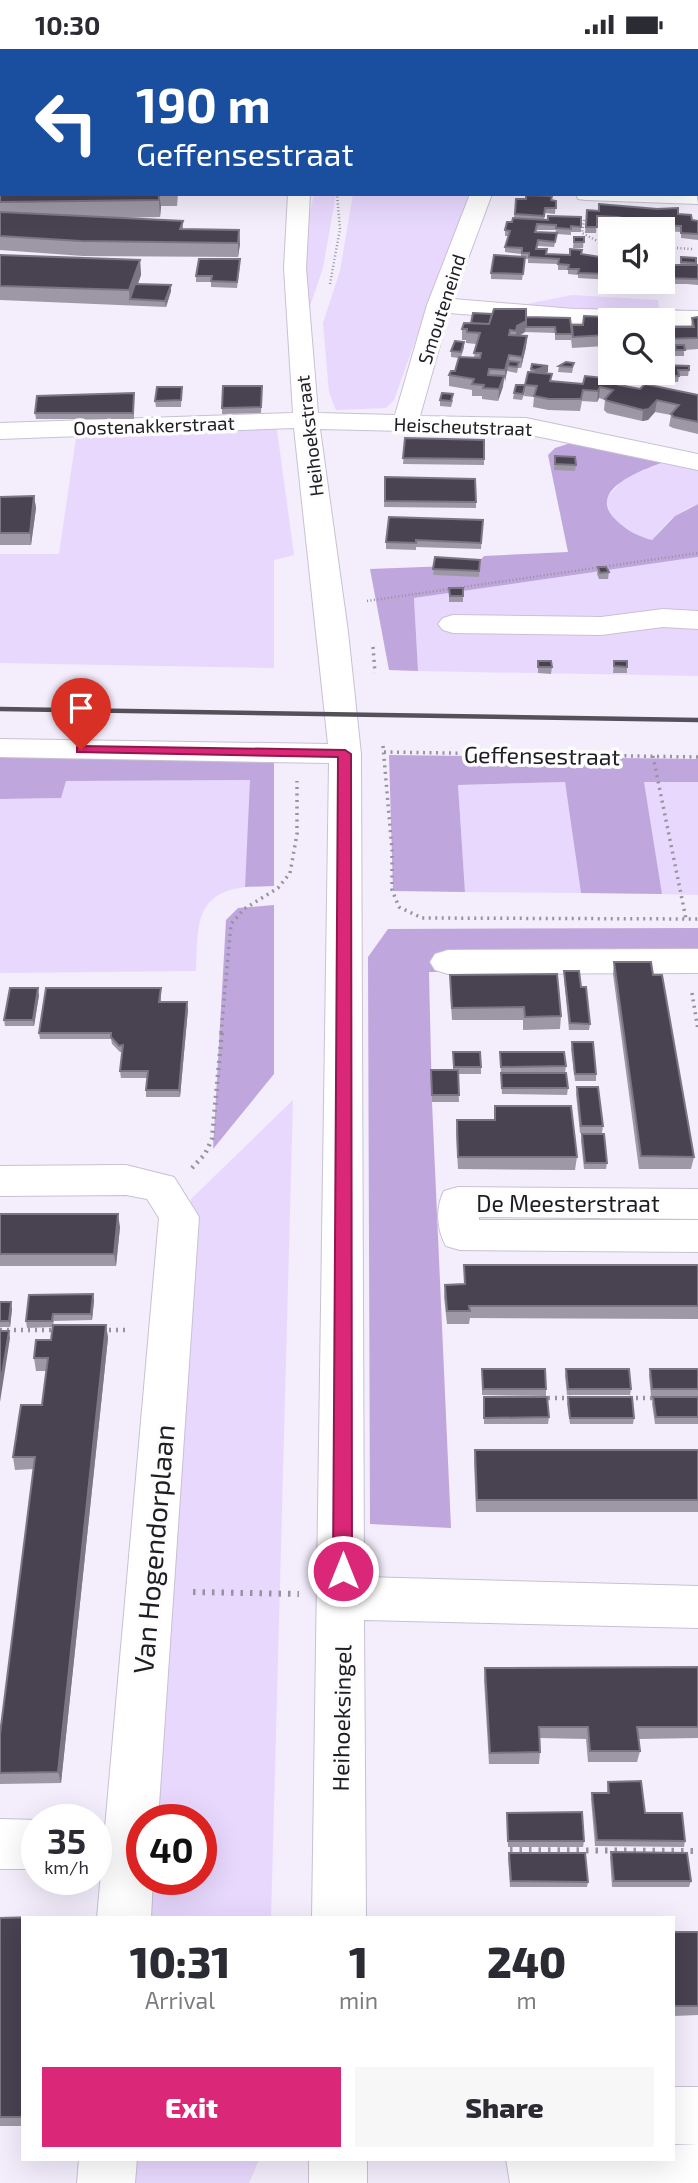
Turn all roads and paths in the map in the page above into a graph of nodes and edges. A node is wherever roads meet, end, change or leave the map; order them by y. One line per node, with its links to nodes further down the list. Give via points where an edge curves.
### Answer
1 (299, 196): 17 (street, Heihoekstraat, via 295,266)
2 (338, 196): 10 (path, via 342,212 340,248)
3 (480, 196): 14 (street, Smouteneind)
4 (586, 196): 7 (path, via 583,233)
5 (640, 196): 6 (street)
6 (698, 198)
7 (598, 241)
8 (675, 248): 9 (path)
9 (692, 249)
10 (328, 291)
11 (554, 293): 15 (street)
12 (659, 295): 13 (street)
13 (698, 297)
14 (439, 305): 15 (street); 18 (street, Smouteneind)
15 (488, 307): 16 (street, via 574,316)
16 (698, 317)
17 (308, 421): 18 (street, Heischeutstraat); 19 (street, Oostenakkerstraat); 25 (street, Heihoekstraat)
18 (405, 425): 20 (street, Heischeutstraat, via 526,426)
19 (0, 431)
20 (698, 462)
21 (698, 553): 22 (path)
22 (367, 601)
23 (698, 620): 24 (street, via 663,618 601,626)
24 (453, 624)
25 (338, 677): 27 (street, Heihoeksingel)
26 (0, 748): 28 (street)
27 (365, 753): 28 (street); 29 (path, Geffensestraat); 31 (path, via 399,907 422,918); 48 (street, Heihoeksingel)
28 (298, 755): 36 (path, via 295,864 285,881 240,909 231,924 212,1139 205,1154)
29 (653, 756): 30 (path, Geffensestraat); 31 (path)
30 (698, 757)
31 (686, 919): 32 (path)
32 (698, 919)
33 (698, 961): 34 (street)
34 (448, 962)
35 (0, 1181): 36 (street, via 126,1180)
36 (164, 1191): 42 (street, Van Hogendorplaan, via 180,1217)
37 (698, 1204): 38 (street, De Meesterstraat, via 458,1202 460,1235)
38 (698, 1236)
39 (0, 1330): 40 (path)
40 (65, 1330)
41 (92, 1330): 42 (path)
42 (170, 1331): 47 (street, Van Hogendorplaan)
43 (538, 1398): 44 (path)
44 (578, 1398)
45 (618, 1398): 46 (path)
46 (671, 1398)
47 (150, 1591): 48 (path); 52 (street, Van Hogendorplaan)
48 (342, 1598): 49 (street); 56 (street, Heihoeksingel)
49 (698, 1607)
50 (0, 1844): 51 (street)
51 (21, 1845)
52 (113, 1845): 55 (street, Van Hogendorplaan)
53 (510, 1850): 54 (path)
54 (698, 1851)
55 (124, 1916)
56 (340, 1916)
57 (675, 2116): 58 (street)
58 (698, 2116)
59 (108, 2161): 63 (street)
60 (338, 2161): 64 (street)
61 (535, 2161): 62 (street, via 536,2175)
62 (698, 2174)
63 (106, 2183)
64 (338, 2183)

